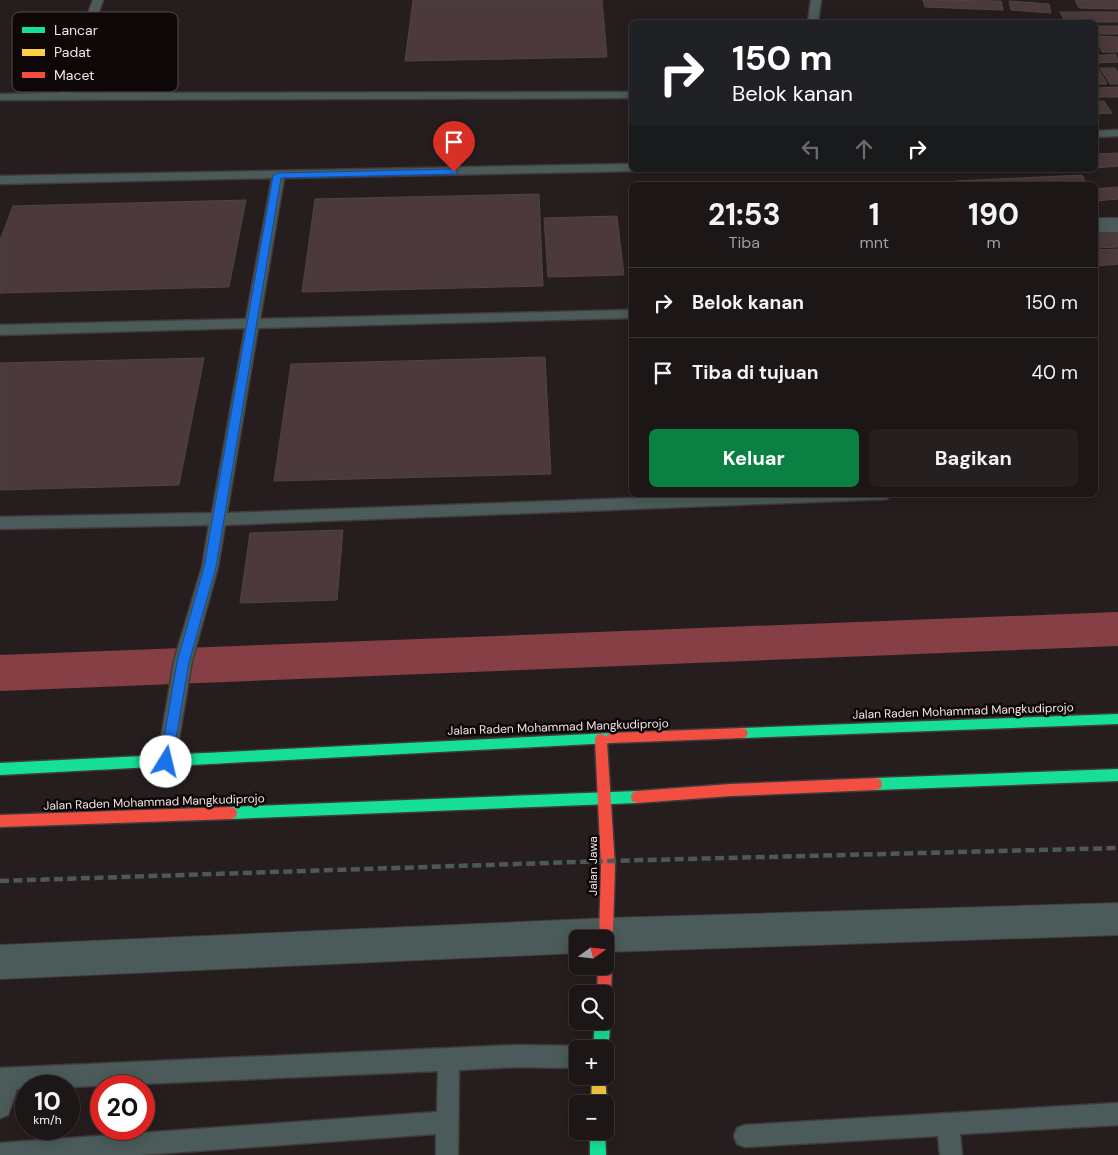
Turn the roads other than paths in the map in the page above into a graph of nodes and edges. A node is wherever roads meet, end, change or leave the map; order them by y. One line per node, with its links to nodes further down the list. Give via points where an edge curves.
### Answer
1 (98, 0): 3 (lane)
2 (816, 0): 4 (lane)
3 (94, 12)
4 (812, 20)
5 (64, 92): 7 (lane)
6 (629, 95): 7 (lane)
7 (63, 96): 8 (lane)
8 (0, 98)
9 (1118, 133): 10 (lane)
10 (1098, 134)
11 (629, 168): 12 (lane)
12 (278, 176): 13 (lane); 17 (lane)
13 (0, 180)
14 (1098, 225): 15 (street)
15 (1118, 225)
16 (629, 314): 17 (lane)
17 (252, 323): 18 (lane); 20 (lane)
18 (0, 330)
19 (829, 497): 20 (lane)
20 (218, 520): 21 (lane); 24 (lane, via 210,567 183,662)
21 (0, 524)
22 (1118, 719): 23 (main road, Jalan Raden Mohammad Mangkudiprojo)
23 (601, 739): 24 (main road, Jalan Raden Mohammad Mangkudiprojo); 27 (main road, Jalan Jawa)
24 (166, 762): 25 (main road, Jalan Raden Mohammad Mangkudiprojo)
25 (0, 769)
26 (1118, 775): 27 (main road, Jalan Raden Mohammad Mangkudiprojo, via 731,790)
27 (607, 799): 28 (main road, Jalan Raden Mohammad Mangkudiprojo); 30 (main road, Jalan Jawa)
28 (0, 821)
29 (1118, 919): 31 (street)
30 (609, 930)
31 (614, 935)
32 (569, 937): 33 (street)
33 (0, 962)
34 (569, 1057): 35 (lane)
35 (449, 1060): 36 (lane); 39 (lane)
36 (5, 1078): 37 (lane)
37 (0, 1107)
38 (1118, 1114): 40 (lane)
39 (448, 1122): 43 (lane); 44 (lane)
40 (948, 1124): 41 (lane); 46 (lane)
41 (745, 1136)
42 (598, 1140): 45 (main road)
43 (0, 1154)
44 (447, 1155)
45 (598, 1155)
46 (951, 1155)

